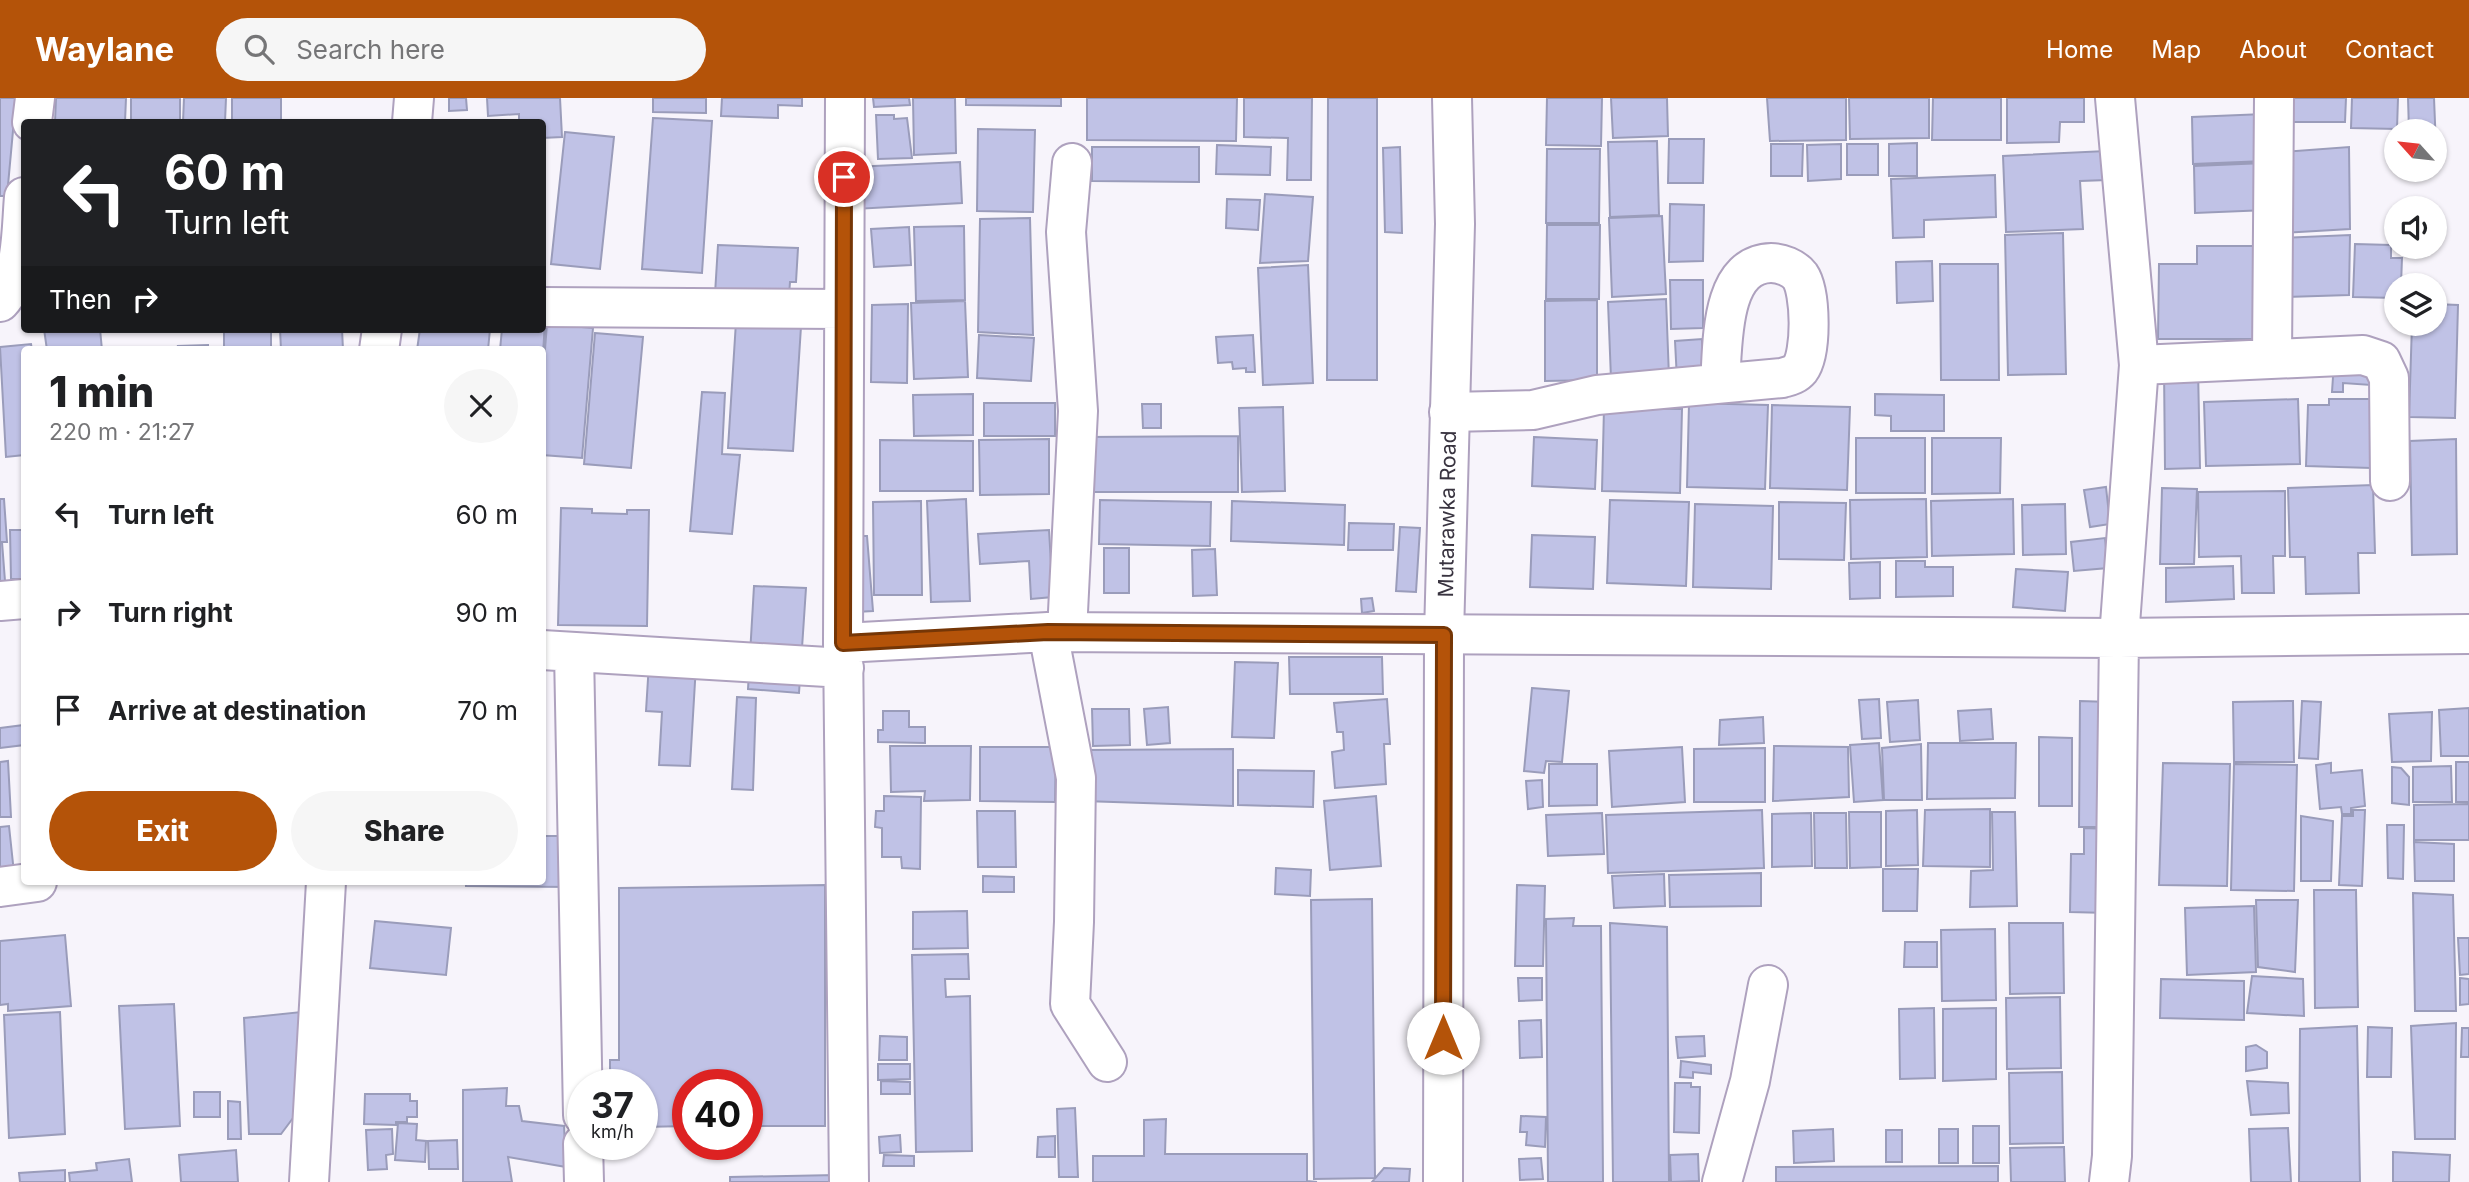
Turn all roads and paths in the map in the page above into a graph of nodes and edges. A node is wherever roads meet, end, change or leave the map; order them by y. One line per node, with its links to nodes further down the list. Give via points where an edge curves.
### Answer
1 (35, 98): 7 (street)
2 (414, 98): 8 (street)
3 (845, 98): 13 (street)
4 (1452, 98): 17 (street, Mutarawka Road, via 1455,224)
5 (2115, 98): 15 (street)
6 (2274, 98): 14 (street)
7 (33, 119)
8 (412, 119)
9 (1072, 163): 21 (street, via 1066,232 1078,411)
10 (21, 226): 11 (street, via 12,282)
11 (0, 302)
12 (546, 306): 13 (street)
13 (843, 309): 26 (street)
14 (2272, 358): 15 (street); 18 (street, via 2363,355 2381,361 2389,378)
15 (2139, 365): 24 (street)
16 (1720, 383): 17 (street, via 1597,394 1533,410)
17 (1449, 412): 23 (street, Mutarawka Road)
18 (2390, 481)
19 (21, 599): 20 (street)
20 (0, 601)
21 (1057, 632): 23 (street); 26 (street); 31 (street, via 1076,778 1070,1004)
22 (2469, 634): 24 (street)
23 (1444, 635): 24 (street); 37 (street, Mutarawka Road)
24 (2119, 638): 39 (street)
25 (558, 651): 26 (street); 32 (street)
26 (843, 655): 36 (street)
27 (21, 884): 29 (street)
28 (326, 885): 34 (street)
29 (0, 887)
30 (1768, 985): 38 (street, via 1750,1081)
31 (1107, 1062)
32 (581, 1069)
33 (583, 1160): 35 (street)
34 (309, 1182)
35 (584, 1182)
36 (849, 1182)
37 (1443, 1182)
38 (1721, 1182)
39 (2109, 1182)

